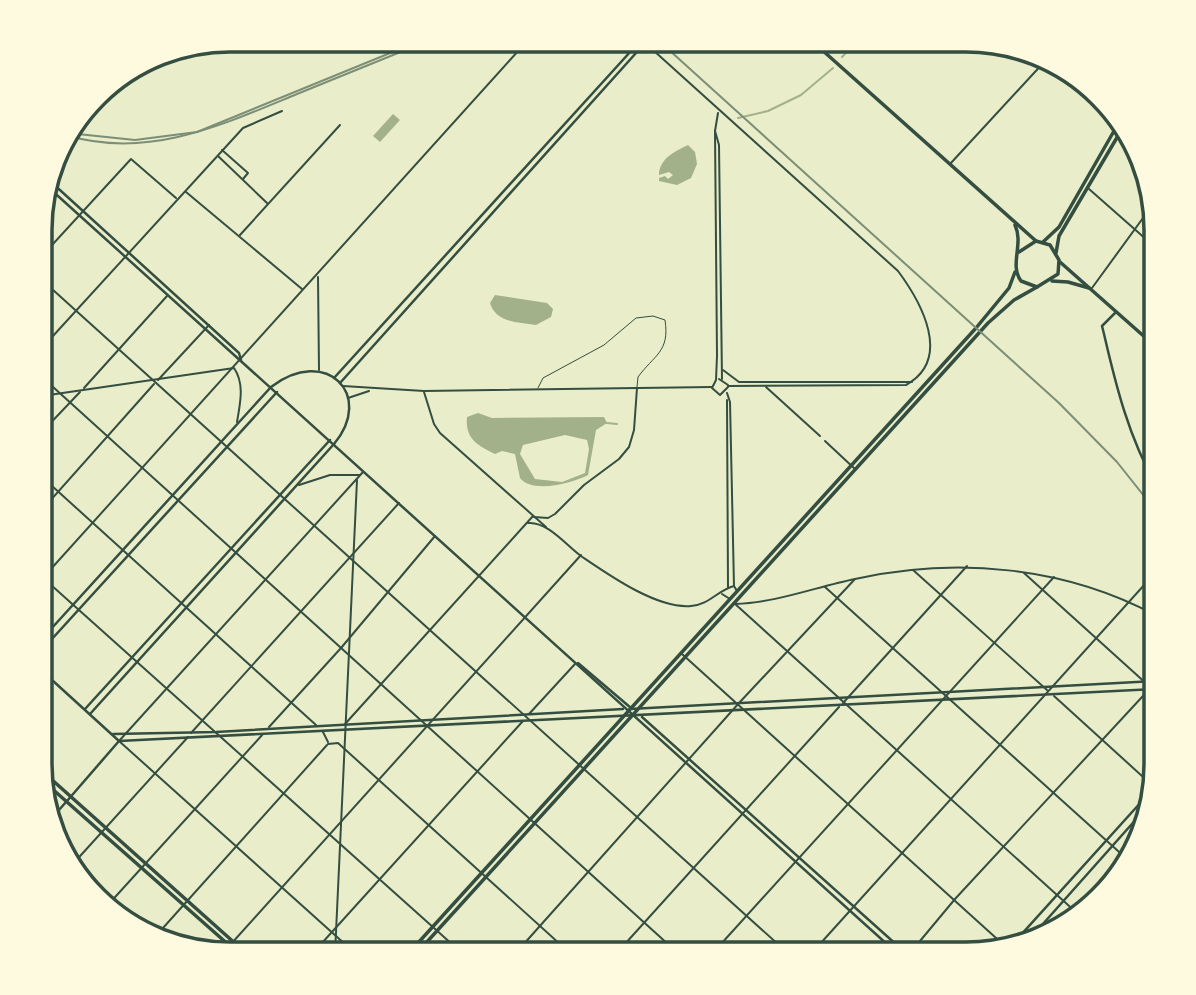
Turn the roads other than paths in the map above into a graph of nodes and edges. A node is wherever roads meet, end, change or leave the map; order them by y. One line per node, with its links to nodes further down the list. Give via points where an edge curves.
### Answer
1 (517, 52): 39 (street)
2 (631, 53): 57 (main road)
3 (636, 53): 62 (main road)
4 (655, 53): 8 (street)
5 (825, 53): 15 (main road)
6 (1038, 68): 15 (street)
7 (282, 111): 13 (street, via 243,128)
8 (719, 112): 10 (street); 61 (street, via 898,271 929,330 930,355)
9 (340, 125): 22 (street)
10 (715, 131): 55 (street, via 719,145); 59 (street)
11 (1113, 132): 31 (main road, via 1059,227)
12 (1117, 138): 17 (main road)
13 (222, 150): 14 (street); 16 (street, via 248,173)
14 (217, 155): 16 (street); 19 (street)
15 (950, 165): 26 (main road)
16 (243, 180): 22 (street)
17 (1088, 188): 27 (street); 35 (main road, via 1059,236)
18 (58, 189): 23 (main road)
19 (185, 191): 21 (street); 28 (street)
20 (57, 195): 24 (main road)
21 (177, 199): 23 (street, via 131,159); 34 (street)
22 (269, 204): 28 (street)
23 (83, 212): 24 (street); 34 (main road)
24 (80, 215): 32 (street); 36 (main road)
25 (1143, 218): 27 (street)
26 (1014, 223): 30 (main road); 33 (main road)
27 (1135, 229): 29 (street); 43 (street)
28 (240, 235): 44 (street)
29 (1143, 236)
30 (1036, 242): 31 (main road); 33 (main road)
31 (1043, 242): 35 (main road)
32 (52, 246)
33 (1019, 252): 38 (main road)
34 (129, 253): 36 (street); 48 (main road)
35 (1056, 253): 37 (main road)
36 (125, 256): 45 (main road); 46 (street)
37 (1059, 260): 40 (main road, via 1059,270); 43 (main road)
38 (1016, 272): 41 (main road, via 1025,285); 91 (main road, via 999,301)
39 (318, 274): 44 (street); 56 (street)
40 (1051, 281): 41 (main road); 43 (main road)
41 (1037, 287): 93 (main road, via 988,323)
42 (52, 289): 46 (street)
43 (1091, 289): 47 (main road)
44 (303, 290): 53 (street)
45 (168, 296): 49 (main road); 52 (street)
46 (76, 310): 51 (street); 52 (street)
47 (1116, 312): 50 (main road); 90 (main road, via 1102,326)
48 (209, 325): 49 (street); 53 (main road)
49 (205, 330): 53 (main road); 60 (street)
50 (1142, 335)
51 (52, 337)
52 (119, 349): 60 (street); 69 (street)
53 (242, 360): 54 (street); 65 (main road)
54 (234, 368): 60 (street); 80 (street); 82 (street, via 241,394)
55 (722, 369): 58 (street); 61 (street, via 739,382)
56 (319, 370): 57 (main road); 65 (main road, via 297,371)
57 (334, 378): 62 (main road)
58 (722, 379): 59 (street); 63 (street)
59 (716, 380): 66 (street)
60 (156, 382): 69 (street); 80 (street); 84 (street)
61 (912, 382): 67 (street)
62 (341, 384): 70 (street); 77 (main road)
63 (728, 386): 67 (street); 73 (street)
64 (52, 387): 75 (street)
65 (271, 387): 74 (main road); 82 (main road)
66 (712, 387): 68 (street); 73 (street, via 718,394)
67 (766, 387): 83 (street)
68 (637, 388): 71 (street); 71 (lane, via 638,377 652,364 667,334 665,320 653,316 624,325 604,345 543,378); 106 (street, via 629,447 555,514)
69 (82, 390): 75 (street); 79 (street)
70 (373, 390): 72 (street); 77 (street)
71 (537, 390): 72 (street)
72 (424, 391): 106 (street, via 440,433)
73 (726, 391): 78 (street)
74 (277, 392): 85 (main road); 89 (main road)
75 (60, 394): 76 (street); 79 (street)
76 (52, 395)
77 (347, 398): 88 (main road, via 348,416)
78 (728, 400): 126 (street); 129 (street)
79 (70, 402): 81 (street); 84 (street)
80 (192, 414): 86 (street); 92 (street)
81 (52, 421)
82 (237, 425): 86 (main road)
83 (820, 436)
84 (108, 437): 92 (street); 99 (street)
85 (330, 440): 88 (main road); 100 (main road)
86 (222, 441): 89 (street); 101 (main road)
87 (825, 441): 91 (street)
88 (334, 444): 94 (main road); 97 (main road)
89 (226, 445): 100 (street); 104 (main road)
90 (1143, 463)
91 (851, 466): 93 (street); 132 (main road)
92 (143, 468): 101 (street); 107 (street)
93 (857, 470): 138 (main road)
94 (364, 471): 95 (street); 105 (main road)
95 (360, 475): 96 (street); 97 (street, via 330,475)
96 (357, 480): 109 (street); 117 (street)
97 (298, 485): 102 (main road)
98 (52, 486): 99 (street)
99 (59, 492): 103 (street); 107 (street)
100 (281, 494): 102 (street); 113 (main road)
101 (172, 495): 104 (street); 112 (main road)
102 (286, 498): 109 (street); 114 (main road)
103 (52, 499)
104 (177, 500): 113 (street); 115 (main road)
105 (400, 503): 111 (main road); 117 (street)
106 (533, 516): 108 (street); 110 (street)
107 (94, 523): 112 (street); 119 (street)
108 (527, 523): 110 (street); 122 (street)
109 (315, 525): 117 (street); 124 (street)
110 (547, 528): 116 (street)
111 (436, 536): 122 (main road); 133 (street)
112 (123, 549): 115 (street); 140 (main road)
113 (231, 549): 114 (street); 139 (main road)
114 (236, 553): 124 (street); 141 (main road)
115 (128, 554): 139 (street); 143 (main road)
116 (581, 555): 134 (street, via 675,606 693,607); 145 (street)
117 (352, 557): 133 (street); 144 (street); 149 (street)
118 (967, 566): 120 (street); 121 (street); 135 (street)
119 (53, 567)
120 (912, 569): 125 (street); 135 (street)
121 (1023, 572): 123 (street); 131 (street)
122 (480, 576): 145 (main road); 147 (street)
123 (1054, 577): 131 (street); 137 (street)
124 (265, 579): 144 (street); 148 (street)
125 (855, 579): 130 (street); 136 (street)
126 (734, 586): 129 (street); 132 (street)
127 (1144, 586): 137 (street)
128 (53, 587): 140 (street)
129 (728, 587): 134 (street)
130 (825, 587): 136 (street); 138 (street)
131 (1042, 589): 150 (street); 152 (street)
132 (737, 591): 138 (main road)
133 (389, 592): 147 (street); 149 (street)
134 (722, 594): 138 (street)
135 (941, 594): 152 (street); 154 (street)
136 (838, 598): 154 (street); 156 (street)
137 (1130, 601): 142 (street); 150 (street)
138 (732, 602): 155 (main road); 156 (street); 158 (main road)
139 (182, 603): 141 (street); 159 (main road)
140 (74, 605): 143 (street); 146 (main road)
141 (187, 607): 148 (street); 160 (main road)
142 (1144, 608)
143 (79, 609): 151 (main road); 159 (street)
144 (301, 612): 153 (street); 162 (street)
145 (526, 617): 161 (main road); 163 (street)
146 (53, 628)
147 (432, 629): 163 (street); 166 (street)
148 (217, 634): 162 (street); 169 (street)
149 (349, 637): 153 (street); 157 (street)
150 (1095, 637): 165 (street); 168 (street)
151 (53, 638)
152 (994, 642): 167 (street); 172 (street)
153 (341, 648): 157 (street); 178 (street)
154 (892, 648): 171 (street); 174 (street)
155 (681, 653): 158 (street); 184 (main road)
156 (788, 653): 175 (street); 179 (street)
157 (348, 654): 166 (street); 190 (street)
158 (686, 657): 179 (street); 184 (main road)
159 (133, 658): 160 (street); 181 (main road)
160 (138, 662): 169 (street); 185 (main road)
161 (576, 663): 184 (main road); 184 (main road); 186 (street)
162 (252, 666): 178 (street); 187 (street)
163 (477, 671): 186 (street); 188 (street)
164 (53, 680): 181 (main road)
165 (1144, 682): 168 (main road)
166 (382, 685): 189 (street); 190 (street)
167 (1043, 687): 168 (main road); 172 (main road); 173 (street)
168 (1051, 687): 173 (street)
169 (168, 689): 187 (street); 199 (street)
170 (1144, 689): 173 (main road)
171 (941, 692): 172 (main road); 174 (main road); 176 (street)
172 (952, 692): 176 (street)
173 (1048, 692): 176 (main road); 204 (street); 206 (street)
174 (847, 697): 175 (main road); 180 (street)
175 (837, 698): 179 (main road); 180 (street)
176 (946, 698): 180 (main road); 206 (street); 208 (street)
177 (1144, 698): 204 (street)
178 (292, 703): 191 (street); 193 (street)
179 (739, 703): 182 (street); 183 (street); 184 (main road)
180 (842, 704): 182 (main road); 208 (street); 209 (street)
181 (85, 709): 185 (main road)
182 (746, 709): 183 (main road); 209 (street)
183 (734, 710): 184 (main road); 211 (street)
184 (632, 712): 186 (main road); 186 (main road); 211 (main road); 212 (main road); 213 (main road); 214 (main road)
185 (90, 714): 198 (main road)
186 (526, 718): 188 (main road); 192 (main road); 213 (street); 215 (street)
187 (203, 720): 196 (street); 197 (street)
188 (432, 720): 189 (main road); 192 (street)
189 (422, 721): 190 (main road); 192 (street)
190 (345, 725): 191 (main road); 194 (street)
191 (317, 726): 193 (main road)
192 (426, 726): 194 (main road); 215 (street); 218 (street)
193 (267, 729): 197 (main road); 200 (street)
194 (344, 730): 195 (main road); 207 (street)
195 (322, 731): 200 (main road); 205 (street)
196 (192, 732): 197 (main road); 199 (main road); 202 (street)
197 (216, 732): 201 (street)
198 (113, 734): 199 (main road); 203 (main road)
199 (127, 734): 203 (street)
200 (262, 735): 201 (main road); 210 (street)
201 (222, 737): 202 (main road); 210 (street)
202 (187, 739): 203 (main road); 216 (street)
203 (119, 741): 216 (street); 223 (main road)
204 (1103, 741): 217 (street); 222 (street)
205 (328, 744): 207 (street); 221 (street)
206 (999, 744): 222 (street); 224 (street)
207 (343, 749): 218 (street); 233 (street)
208 (896, 750): 224 (street); 226 (street)
209 (795, 755): 226 (street); 229 (street)
210 (243, 756): 221 (street); 228 (street)
211 (691, 760): 212 (street); 229 (main road)
212 (687, 764): 231 (main road); 232 (street)
213 (579, 766): 214 (street); 234 (main road)
214 (584, 770): 232 (street); 234 (main road)
215 (478, 771): 234 (street); 236 (street)
216 (155, 773): 228 (street); 237 (street)
217 (1143, 779)
218 (378, 780): 233 (street); 236 (street)
219 (54, 781): 223 (main road)
220 (55, 791): 225 (main road)
221 (285, 793): 239 (street); 243 (street)
222 (1054, 793): 240 (street); 244 (street)
223 (71, 797): 225 (main road); 237 (main road)
224 (951, 799): 244 (street); 245 (street)
225 (67, 801): 230 (main road); 238 (main road)
226 (848, 803): 245 (street); 248 (street)
227 (1139, 804): 240 (main road)
228 (195, 809): 243 (street); 250 (street)
229 (746, 809): 231 (street); 248 (main road)
230 (59, 810)
231 (741, 814): 249 (main road); 251 (street)
232 (638, 818): 251 (street); 252 (street)
233 (340, 822): 239 (street); 241 (street)
234 (533, 822): 252 (street); 253 (main road); 254 (main road)
235 (1134, 822): 242 (main road)
236 (429, 826): 253 (street); 255 (street)
237 (106, 827): 238 (street); 250 (main road)
238 (102, 832): 247 (street); 250 (main road)
239 (329, 834): 241 (street); 256 (street)
240 (1107, 841): 242 (street); 257 (main road)
241 (340, 843): 255 (street); 269 (street)
242 (1113, 846): 246 (street); 260 (main road)
243 (236, 847): 256 (street); 261 (street)
244 (1004, 847): 257 (street); 258 (street)
245 (904, 852): 258 (street); 262 (street)
246 (1120, 852)
247 (79, 857)
248 (799, 857): 249 (street); 262 (main road)
249 (795, 862): 264 (main road); 265 (street)
250 (144, 866): 259 (street); 261 (main road)
251 (693, 868): 265 (street); 266 (street)
252 (588, 873): 266 (street); 268 (street)
253 (482, 874): 254 (street); 271 (main road)
254 (486, 878): 268 (street); 271 (main road)
255 (380, 879): 269 (street); 271 (street)
256 (281, 887): 273 (street); 277 (street)
257 (1057, 895): 260 (street); 272 (main road)
258 (955, 898): 275 (street); 293 (street)
259 (114, 899)
260 (1063, 901): 263 (street); 267 (main road)
261 (186, 903): 270 (street); 276 (main road)
262 (854, 906): 264 (street); 292 (main road)
263 (1071, 908)
264 (850, 911): 290 (street); 291 (main road)
265 (746, 915): 288 (street); 289 (street)
266 (644, 922): 286 (street); 287 (street)
267 (1041, 925)
268 (540, 926): 284 (street); 285 (street)
269 (337, 927): 273 (street); 274 (street)
270 (162, 929)
271 (435, 929): 281 (main road); 282 (main road); 283 (street)
272 (1023, 932)
273 (332, 933): 274 (street); 278 (street)
274 (336, 937): 279 (street); 280 (street)
275 (998, 939)
276 (229, 942)
277 (233, 942)
278 (323, 942)
279 (336, 942)
280 (342, 942)
281 (421, 942)
282 (425, 942)
283 (450, 942)
284 (525, 942)
285 (558, 942)
286 (626, 942)
287 (666, 942)
288 (722, 942)
289 (776, 942)
290 (822, 942)
291 (885, 942)
292 (894, 942)
293 (919, 942)

